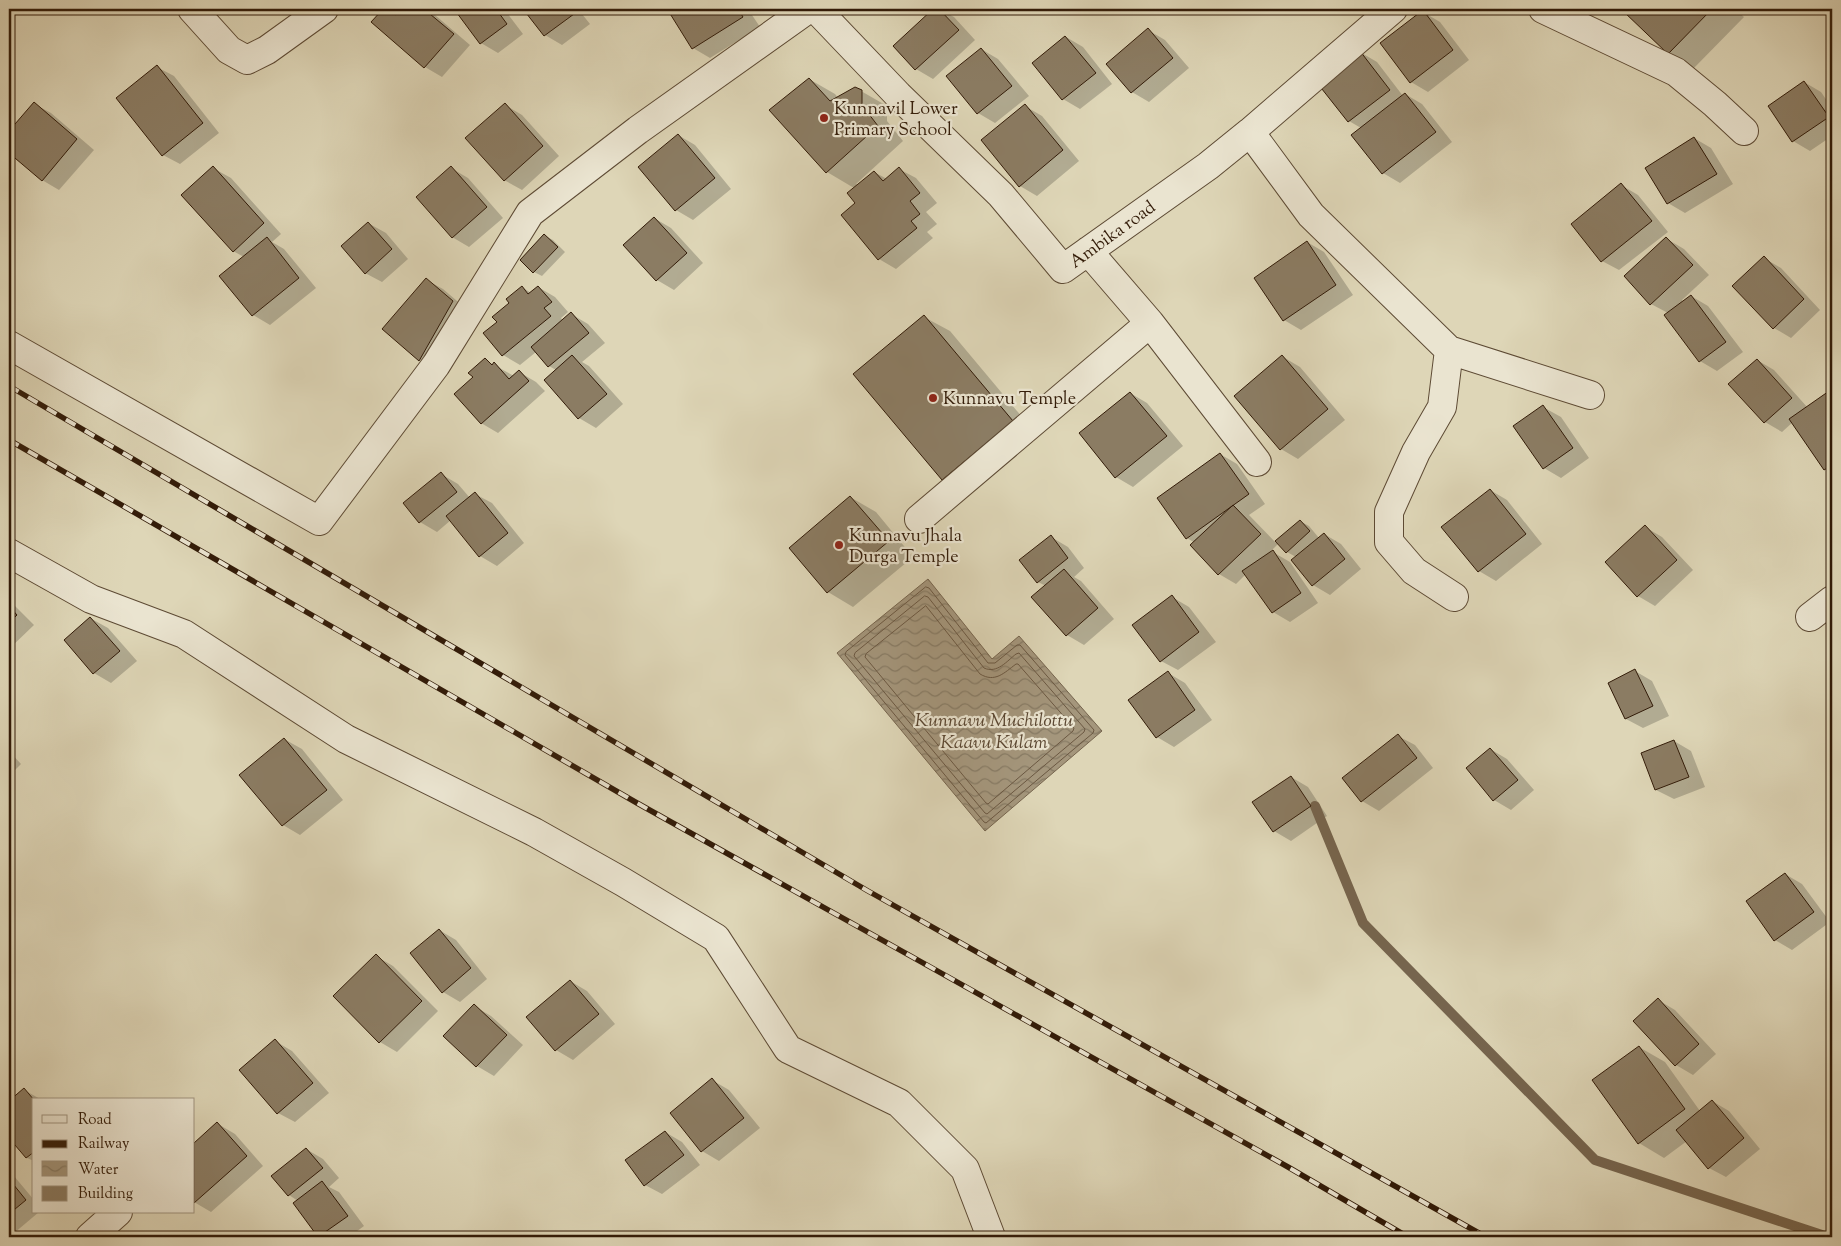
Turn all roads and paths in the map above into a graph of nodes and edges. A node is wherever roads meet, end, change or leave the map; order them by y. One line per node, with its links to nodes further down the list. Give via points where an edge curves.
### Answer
1 (192, 9): 2 (street, via 229,50 247,60 267,50)
2 (324, 9)
3 (808, 9): 11 (street, via 638,130 530,213 436,365 319,521)
4 (816, 9): 9 (street, Ambika road, via 1001,195 1063,269)
5 (1393, 9): 8 (street, Ambika road)
6 (1544, 9): 7 (street, via 1676,72)
7 (1744, 131)
8 (1250, 132): 9 (street, Ambika road, via 1208,166); 12 (street, via 1311,215)
9 (1088, 251): 10 (street)
10 (1150, 323): 14 (street); 15 (street)
11 (9, 345)
12 (1449, 350): 13 (street); 17 (street, via 1442,407 1416,452 1389,512 1389,542 1414,571)
13 (1590, 395)
14 (1257, 462)
15 (919, 519)
16 (9, 553): 22 (street, via 91,599 184,634 346,739 534,832 716,938 788,1048 899,1103 965,1169)
17 (1454, 597)
18 (1832, 600): 19 (street)
19 (1810, 617)
20 (116, 1214): 21 (street)
21 (90, 1237)
22 (991, 1237)

